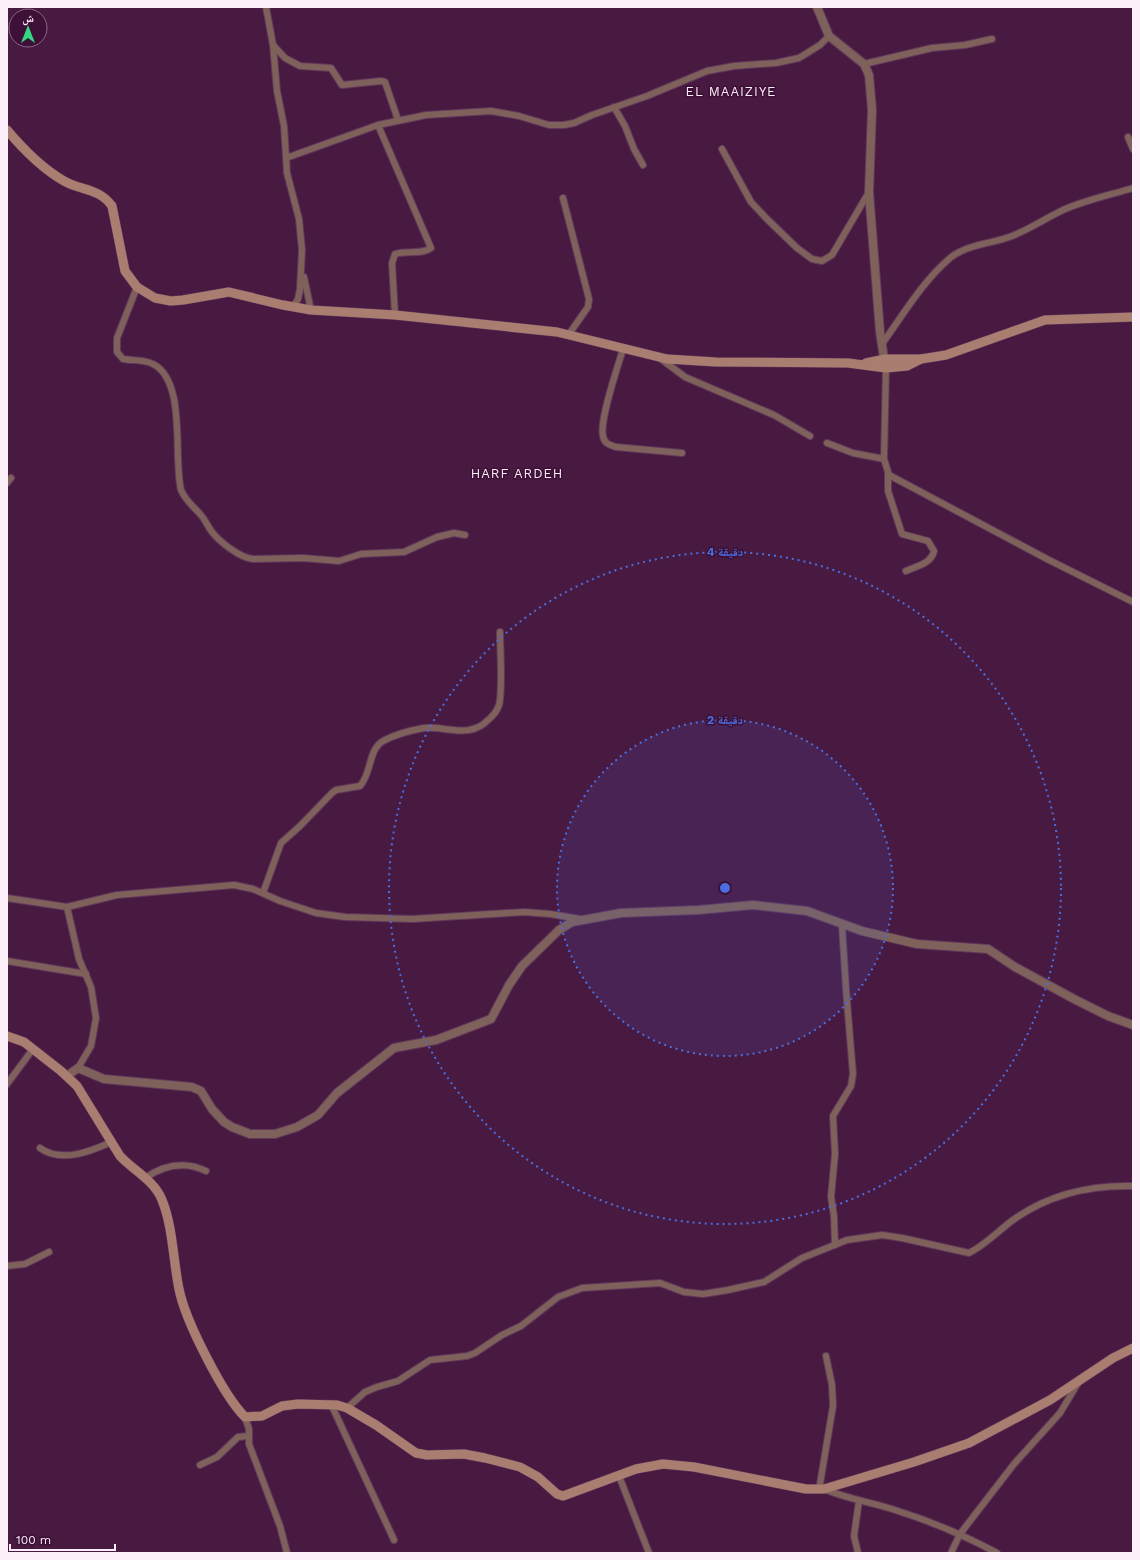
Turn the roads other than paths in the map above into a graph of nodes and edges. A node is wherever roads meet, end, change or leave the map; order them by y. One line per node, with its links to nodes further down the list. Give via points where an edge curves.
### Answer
1 (266, 7): 5 (street)
2 (817, 7): 3 (street)
3 (829, 36): 6 (street); 7 (street, via 799,58 776,64 734,66 707,71)
4 (992, 39): 6 (street, via 932,48)
5 (273, 44): 8 (street, via 285,58 300,66 332,68 342,85 385,82); 14 (street)
6 (864, 64): 17 (street, via 872,90)
7 (614, 107): 8 (street, via 564,125 549,125 491,111 426,115); 15 (street)
8 (398, 120): 9 (street)
9 (378, 125): 14 (street); 23 (street, via 431,248 427,252 395,254 392,263)
10 (7, 130): 20 (main road, via 55,175 77,186 100,193 108,200 112,206 125,271)
11 (1128, 137): 13 (street)
12 (722, 149): 17 (street, via 751,202 797,248 812,259 822,261 832,255)
13 (1133, 149)
14 (286, 158): 19 (street, via 290,187 299,219)
15 (643, 165)
16 (1133, 188): 26 (street, via 1064,210 1021,232 975,246 950,258 926,283)
17 (868, 192): 26 (street)
18 (563, 198): 25 (street, via 589,299 588,307)
19 (302, 266): 21 (street, via 298,299); 22 (street)
20 (137, 287): 21 (main road, via 155,298 171,301 229,292); 35 (street, via 117,338 117,352 123,359 152,363 166,376 174,407 180,490 212,532 236,553 253,560 303,558 339,561 361,554 404,552 437,537 454,533)
21 (293, 307): 22 (main road)
22 (311, 310): 23 (main road)
23 (396, 315): 25 (main road)
24 (1133, 316): 29 (main road, via 1045,320 946,355 921,359 907,366)
25 (569, 334): 27 (main road)
26 (882, 344): 29 (street)
27 (623, 349): 28 (main road); 32 (street, via 609,395 602,433 604,440 616,447)
28 (658, 357): 29 (main road, via 702,361); 30 (street, via 685,377 774,415)
29 (885, 363): 33 (street)
30 (810, 436)
31 (827, 443): 33 (street, via 853,453)
32 (682, 453)
33 (884, 459): 34 (street)
34 (888, 473): 36 (street, via 888,492 902,534 928,541 934,551 933,558 928,562); 37 (street, via 898,481)
35 (465, 535)
36 (906, 571)
37 (1133, 602)
38 (500, 632): 39 (street, via 499,704 490,718 472,730 425,728 390,738 379,744 360,786 336,790 281,843)
39 (263, 893): 41 (street, via 245,887 223,885 112,895); 42 (street, via 316,913 345,918 412,919 524,912)
40 (7, 898): 41 (street)
41 (67, 907): 45 (street, via 75,948)
42 (580, 919): 43 (street, via 622,913 753,905 807,911); 49 (street, via 559,930 522,966 509,984 491,1019 436,1040 394,1048 337,1093 318,1115 284,1132 261,1135 240,1131 224,1122 201,1091 192,1087 104,1079)
43 (842, 925): 46 (street, via 917,944 988,950 1020,970 1108,1016); 57 (street, via 853,1074 851,1086 833,1116 835,1161 831,1197)
44 (7, 961): 45 (street)
45 (86, 974): 49 (street, via 91,987 96,1028 91,1046)
46 (1133, 1025)
47 (7, 1036): 48 (main road, via 24,1042)
48 (33, 1049): 50 (main road); 51 (street)
49 (78, 1068): 50 (street)
50 (67, 1076): 52 (main road, via 84,1095)
51 (7, 1084)
52 (111, 1142): 53 (street, via 78,1154 53,1154); 55 (main road, via 128,1165)
53 (40, 1148)
54 (206, 1171): 55 (street, via 194,1167 172,1166 157,1170)
55 (145, 1178): 65 (main road, via 157,1191 166,1213 182,1302 217,1373)
56 (1133, 1186): 57 (street, via 1102,1186 1064,1194 1015,1219 969,1253 882,1235 856,1238)
57 (835, 1245): 64 (street, via 802,1258 764,1282 728,1290 703,1294 684,1292 660,1283 572,1290 558,1296 521,1326 475,1353 437,1358 423,1363 398,1381 365,1392)
58 (49, 1252): 59 (street, via 25,1264)
59 (7, 1266)
60 (1133, 1348): 62 (main road)
61 (826, 1356): 69 (street, via 833,1406)
62 (1080, 1380): 69 (main road, via 1050,1400 969,1443); 71 (street, via 1060,1413 1014,1464)
63 (331, 1404): 64 (main road); 65 (main road, via 282,1406 262,1416); 72 (street)
64 (347, 1408): 68 (main road, via 416,1453 427,1456 464,1454 520,1467 563,1496)
65 (246, 1417): 66 (street)
66 (248, 1436): 67 (street, via 238,1437 217,1457); 73 (street)
67 (200, 1465)
68 (620, 1476): 69 (main road, via 650,1466 677,1464); 74 (street)
69 (821, 1490): 70 (street)
70 (859, 1501): 71 (street, via 894,1510); 75 (street, via 854,1536)
71 (960, 1534): 76 (street); 77 (street)
72 (394, 1540)
73 (287, 1553)
74 (649, 1553)
75 (858, 1553)
76 (951, 1553)
77 (997, 1553)

